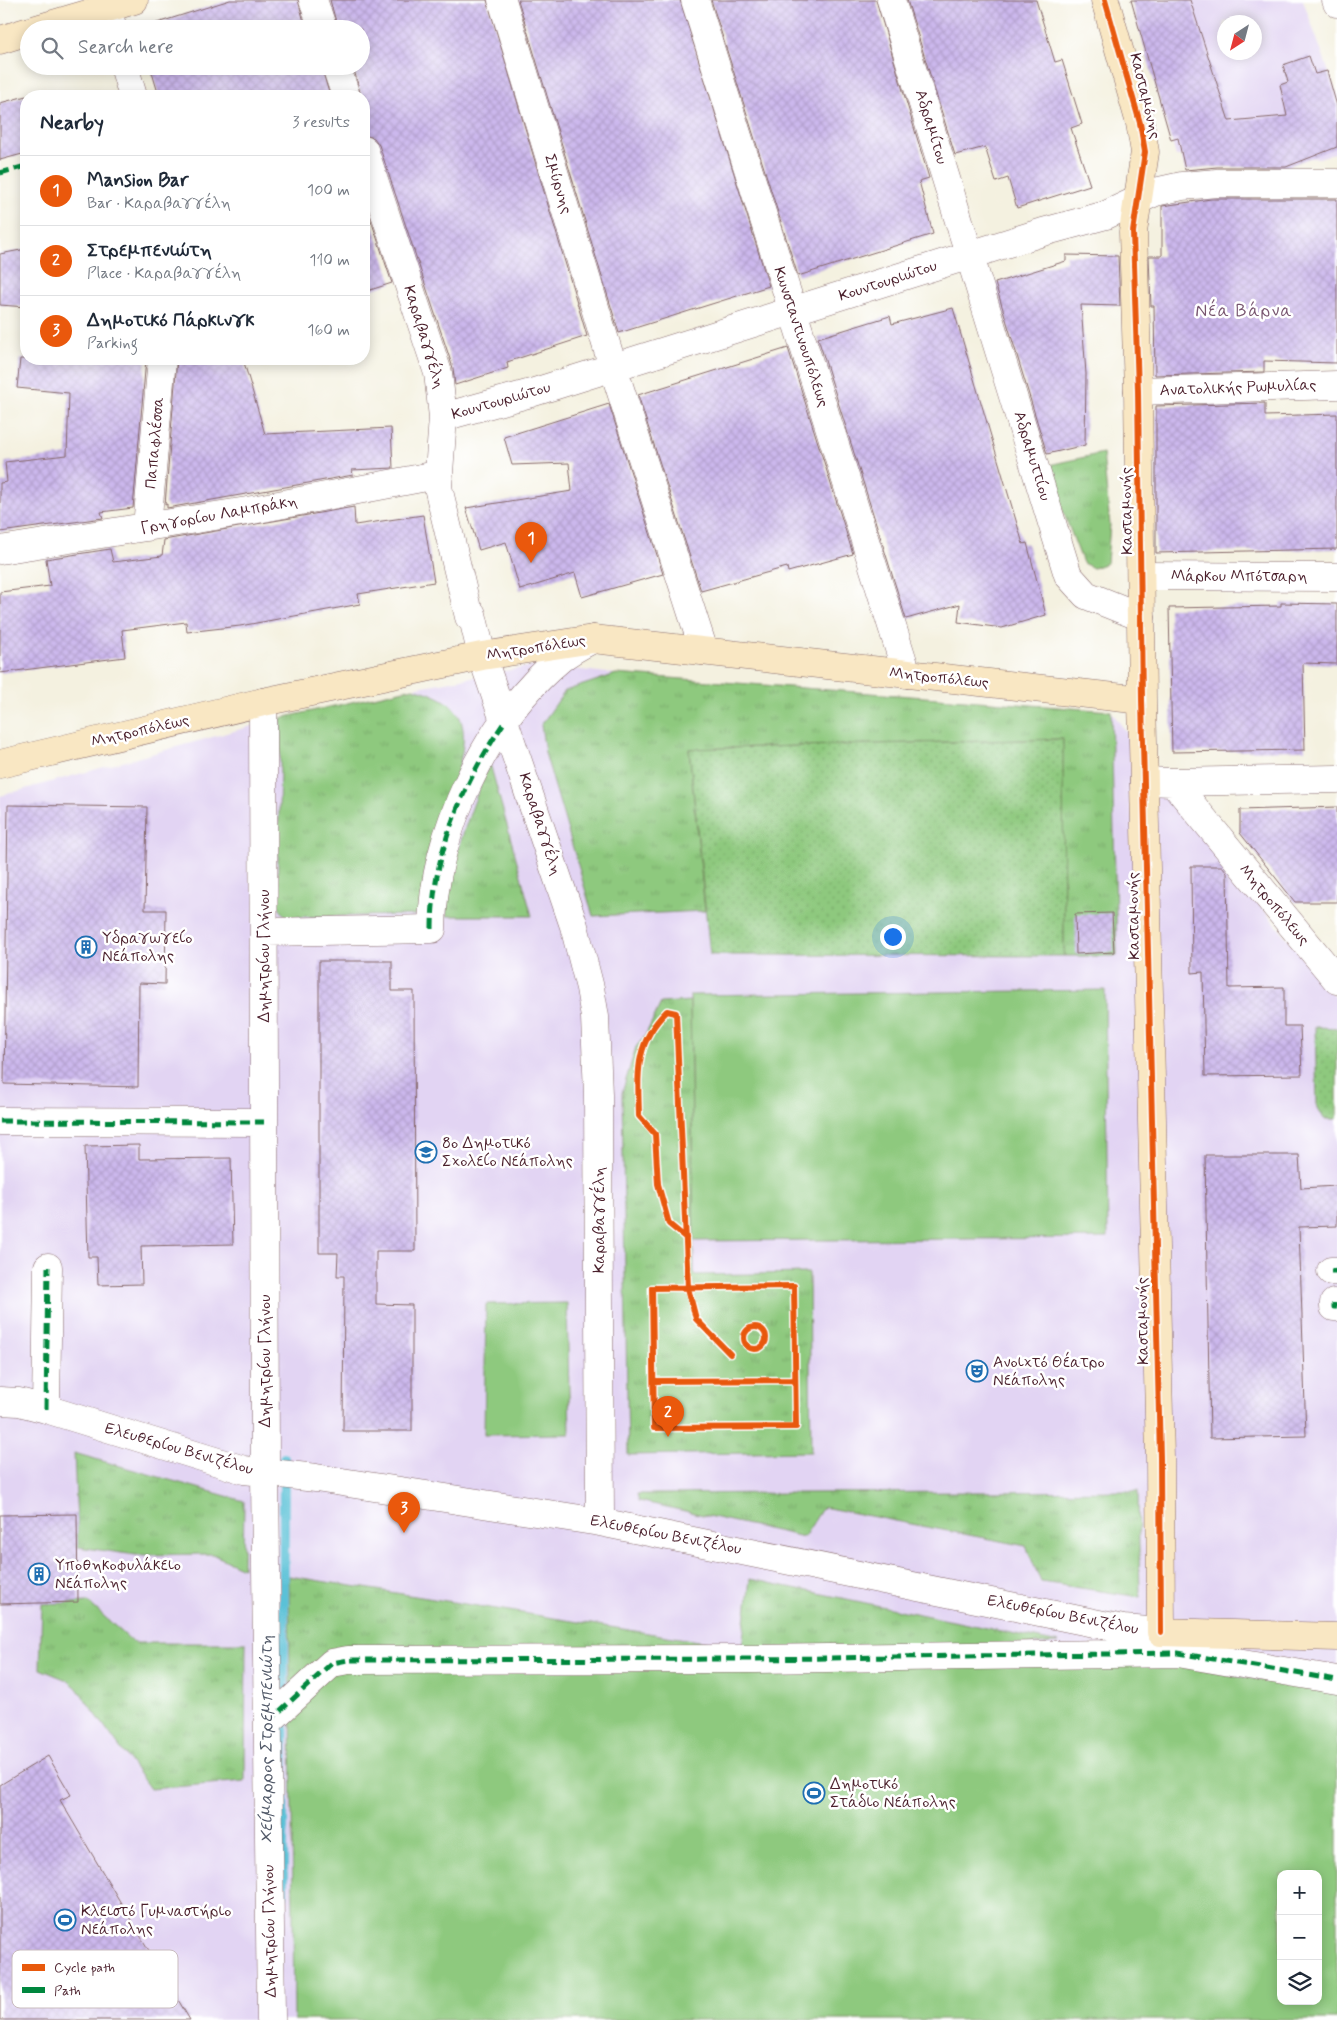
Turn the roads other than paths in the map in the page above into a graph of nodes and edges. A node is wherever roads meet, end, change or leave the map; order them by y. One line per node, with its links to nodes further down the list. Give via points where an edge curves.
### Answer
1 (134, 0): 7 (street)
2 (314, 0): 9 (street)
3 (502, 0): 22 (street, Σμύρνης)
4 (695, 0): 20 (street, Κωνσταντινουπόλεως)
5 (891, 0): 19 (street, Αδραμίτου)
6 (1105, 0): 18 (street, Κασταμόνης, via 1144,141 1145,162)
7 (110, 18): 8 (street)
8 (97, 20)
9 (320, 20)
10 (20, 34): 11 (street)
11 (0, 40)
12 (127, 75): 14 (street)
13 (339, 75): 15 (street)
14 (131, 90)
15 (344, 90)
16 (370, 168): 25 (street, Καραβαγγέλη, via 438,373)
17 (1337, 183): 18 (street, Κουντουριώτου, via 1198,184 1162,190)
18 (1137, 200): 19 (street, Κουντουριώτου, via 1106,215); 24 (street, Κασταμονής, via 1133,232)
19 (970, 255): 20 (street, Κουντουριώτου); 31 (street, Αδραμυττίου, via 1068,575 1086,595)
20 (792, 311): 22 (street, Κουντουριώτου); 35 (street, Κωνσταντινουπόλεως)
21 (161, 365): 27 (street, Παπαφλέσσα)
22 (613, 367): 25 (street, Κουντουριώτου); 33 (street, Σμύρνης)
23 (1337, 385): 24 (street, Ανατολικής Ρωμυλίας)
24 (1138, 391): 29 (street, Κασταμονής)
25 (443, 417): 26 (street, Καραβαγγέλη)
26 (437, 475): 27 (street, Γρηγορίου Λαμπράκη); 34 (street, Καραβαγγέλη, via 443,514)
27 (147, 527): 28 (street, Γρηγορίου Λαμπράκη)
28 (0, 550)
29 (1142, 576): 30 (street, Μάρκου Μπότσαρη); 31 (street, Κασταμονής)
30 (1337, 577)
31 (1142, 617): 36 (street, Κασταμονής)
32 (592, 639): 33 (street, Μητροπόλεως); 34 (street, Μητροπόλεως); 38 (street, via 560,658)
33 (704, 652): 35 (street, Μητροπόλεως)
34 (482, 656): 37 (street, Μητροπόλεως); 38 (street, Καραβαγγέλη)
35 (907, 674): 36 (street, Μητροπόλεως)
36 (1142, 700): 41 (street, Κασταμονής)
37 (263, 702): 39 (street, Μητροπόλεως); 43 (street, Δημητρίου Γλήνου)
38 (505, 720): 43 (street, via 472,776 452,824 438,876 432,928); 51 (street, Καραβαγγέλη, via 574,926 595,1017)
39 (0, 764)
40 (1337, 779): 42 (street)
41 (1144, 781): 42 (street); 52 (street, Κασταμονής)
42 (1173, 782): 44 (street, Μητροπόλεως)
43 (264, 932): 46 (street, Δημητρίου Γλήνου)
44 (1337, 980)
45 (0, 1121): 46 (street)
46 (264, 1122): 50 (street, Δημητρίου Γλήνου)
47 (48, 1267): 49 (street)
48 (0, 1401): 49 (street, Ελευθερίου Βενιζέλου)
49 (46, 1409): 50 (street, Ελευθερίου Βενιζέλου)
50 (265, 1474): 51 (street, Ελευθερίου Βενιζέλου, via 334,1480); 55 (street, Δημητρίου Γλήνου)
51 (600, 1522): 52 (street, Ελευθερίου Βενιζέλου, via 1114,1627)
52 (1161, 1632): 53 (street, Ελευθερίου Βενιζέλου)
53 (1337, 1636)
54 (1337, 1680): 55 (street, via 1178,1653 348,1660 332,1663)
55 (268, 1722): 56 (street, Δημητρίου Γλήνου)
56 (271, 2020)

